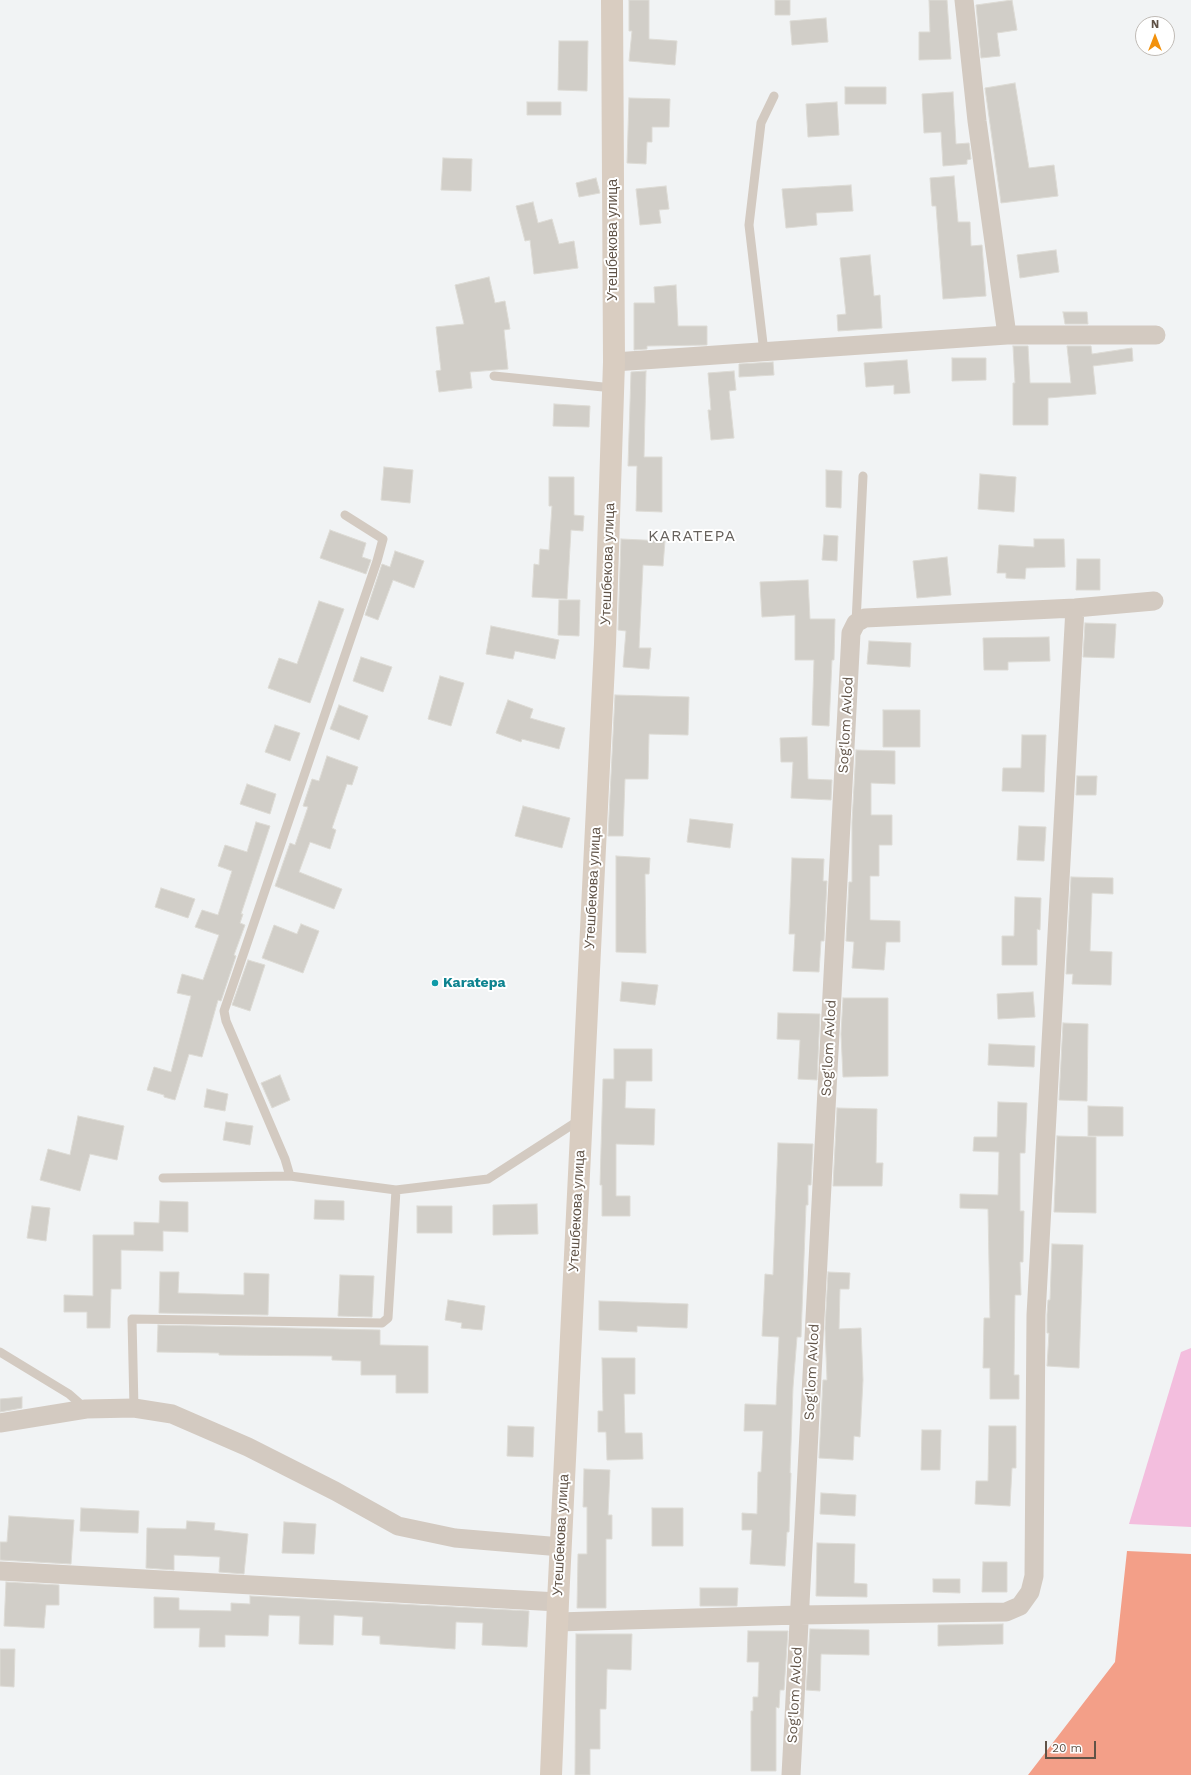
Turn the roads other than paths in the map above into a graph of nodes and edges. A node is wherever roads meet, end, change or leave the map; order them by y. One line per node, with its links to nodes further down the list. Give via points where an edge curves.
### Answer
1 (612, 0): 7 (main road, Утешбекова улица)
2 (964, 0): 4 (street, via 977,121)
3 (774, 96): 6 (lane, via 761,123 749,225)
4 (1007, 335): 5 (street); 6 (street)
5 (1156, 335)
6 (764, 352): 7 (street)
7 (614, 362): 9 (main road, Утешбекова улица)
8 (494, 376): 9 (lane)
9 (613, 388): 15 (main road, Утешбекова улица, via 605,644)
10 (863, 476): 14 (lane)
11 (345, 515): 16 (lane, via 383,539 224,1011)
12 (1154, 601): 13 (street)
13 (1075, 608): 14 (street, via 865,618); 26 (street, via 1036,1315 1034,1576 1030,1592 1020,1606 1006,1612)
14 (856, 623): 26 (street, Sog'lom Avlod, via 851,633)
15 (582, 1118): 18 (lane, via 488,1179); 23 (main road, Утешбекова улица)
16 (290, 1176): 17 (lane); 18 (lane)
17 (163, 1178)
18 (396, 1190): 20 (lane, via 388,1318 382,1323 132,1319)
19 (0, 1352): 21 (lane, via 68,1394)
20 (134, 1408): 21 (street); 23 (street, via 172,1414 248,1447 398,1526 455,1538)
21 (86, 1409): 22 (street)
22 (0, 1423)
23 (561, 1548): 25 (main road, Утешбекова улица)
24 (0, 1571): 25 (street)
25 (558, 1612): 26 (street); 27 (main road, Утешбекова улица)
26 (799, 1615): 28 (street, Sog'lom Avlod)
27 (552, 1775)
28 (791, 1775)

